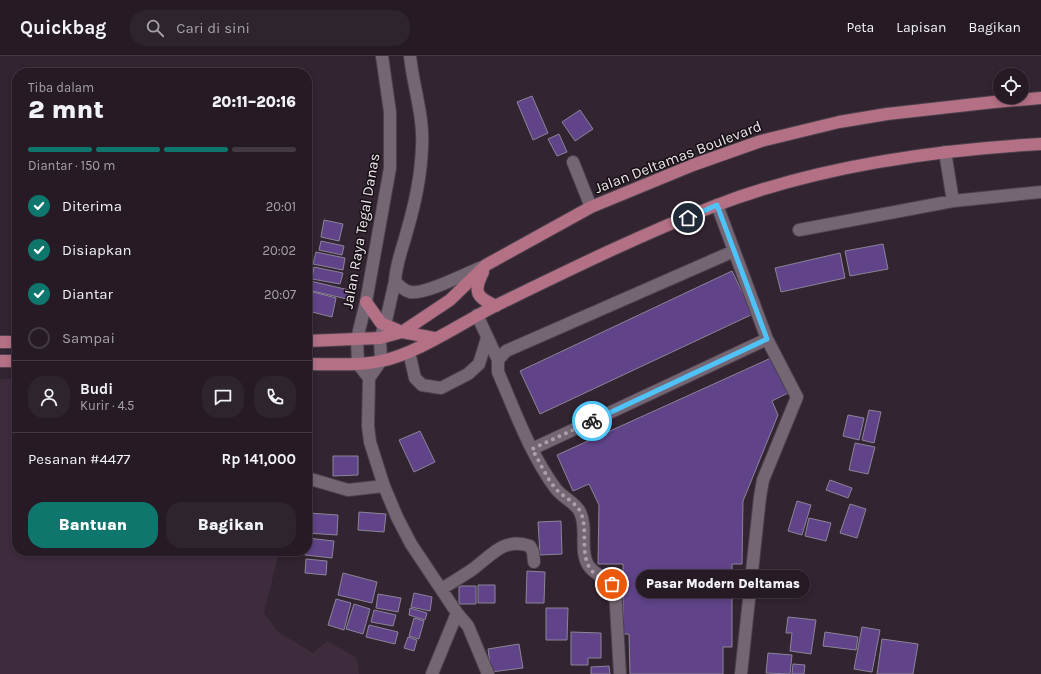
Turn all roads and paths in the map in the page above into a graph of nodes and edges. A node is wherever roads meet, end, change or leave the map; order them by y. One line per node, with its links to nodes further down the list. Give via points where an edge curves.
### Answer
1 (382, 56): 15 (street, Jalan Raya Tegal Danas, via 390,112 390,168)
2 (410, 56): 14 (street, via 421,123 422,146 418,184)
3 (1041, 98): 10 (main road, Jalan Deltamas Boulevard, via 895,113 838,122 761,141)
4 (1041, 144): 5 (main road)
5 (945, 152): 8 (street); 9 (main road, via 792,179)
6 (572, 162): 10 (street)
7 (1041, 192): 8 (street)
8 (953, 201): 11 (street)
9 (717, 205): 12 (street); 16 (main road, via 602,255)
10 (591, 207): 13 (main road, Jalan Deltamas Boulevard)
11 (799, 230)
12 (734, 251): 24 (street); 29 (street, via 506,351)
13 (486, 266): 14 (street, via 419,292 409,292); 16 (main road, via 477,283 477,292 482,300); 19 (main road, Jalan Deltamas Boulevard, via 450,300)
14 (395, 281): 18 (street)
15 (366, 302): 18 (main road); 23 (street, Jalan Raya Tegal Danas)
16 (496, 306): 17 (main road)
17 (477, 316): 21 (main road); 22 (street)
18 (385, 325): 19 (main road); 20 (street)
19 (402, 332): 20 (main road, Jalan Deltamas Boulevard); 21 (main road)
20 (383, 338): 23 (main road, Jalan Deltamas Boulevard); 32 (street)
21 (434, 338): 28 (main road)
22 (487, 338): 28 (street, via 479,364 468,374 441,388 422,385 415,378); 29 (street)
23 (357, 339): 25 (main road, Jalan Deltamas Boulevard); 34 (street, Jalan Raya Tegal Danas)
24 (767, 339): 36 (street); 45 (street, via 797,400 763,480)
25 (312, 341)
26 (0, 342): 27 (main road)
27 (12, 342)
28 (408, 352): 32 (main road)
29 (498, 360): 36 (street, via 498,372)
30 (0, 361): 31 (main road)
31 (12, 361)
32 (382, 361): 34 (main road); 35 (street)
33 (312, 364): 34 (main road)
34 (358, 364): 35 (street)
35 (369, 378): 38 (street, via 370,442)
36 (532, 449): 44 (street, via 557,490 580,511 588,564 594,573 616,589)
37 (312, 479): 38 (street, via 348,490)
38 (384, 486): 40 (street, via 411,544)
39 (534, 562): 40 (street, via 534,552 530,546 516,543 504,545)
40 (442, 589): 41 (street)
41 (457, 613): 42 (street); 43 (street, via 468,626)
42 (432, 674)
43 (488, 674)
44 (620, 674)
45 (741, 674)

